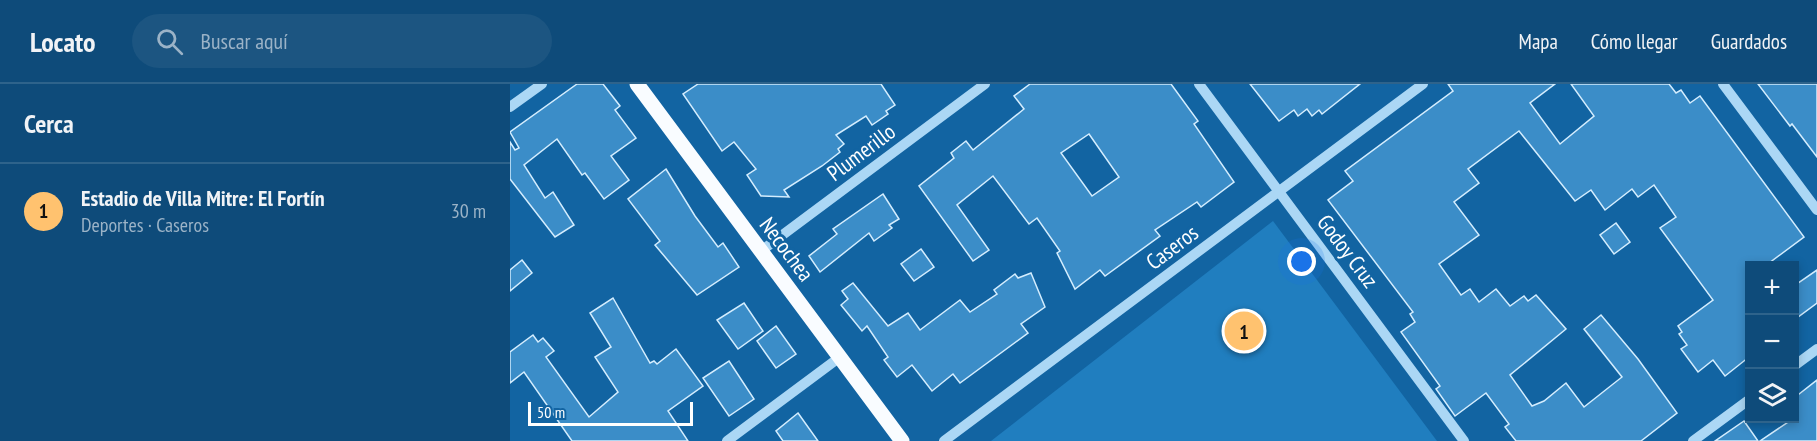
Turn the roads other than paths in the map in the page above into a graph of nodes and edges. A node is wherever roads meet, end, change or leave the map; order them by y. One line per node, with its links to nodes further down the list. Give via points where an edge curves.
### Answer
1 (542, 84): 7 (street)
2 (637, 84): 10 (main road, Necochea)
3 (985, 84): 10 (street, Plumerillo)
4 (1199, 84): 8 (street, Godoy Cruz)
5 (1422, 84): 8 (street, Caseros)
6 (1723, 84): 9 (street)
7 (510, 107)
8 (1279, 191): 17 (street, Caseros); 18 (street, Godoy Cruz)
9 (1817, 210)
10 (761, 250): 12 (main road, Necochea)
11 (1817, 349): 13 (street)
12 (840, 357): 15 (street); 16 (main road, Necochea)
13 (1799, 362)
14 (1745, 402): 19 (street)
15 (727, 441)
16 (902, 441)
17 (944, 441)
18 (1464, 441)
19 (1693, 441)

